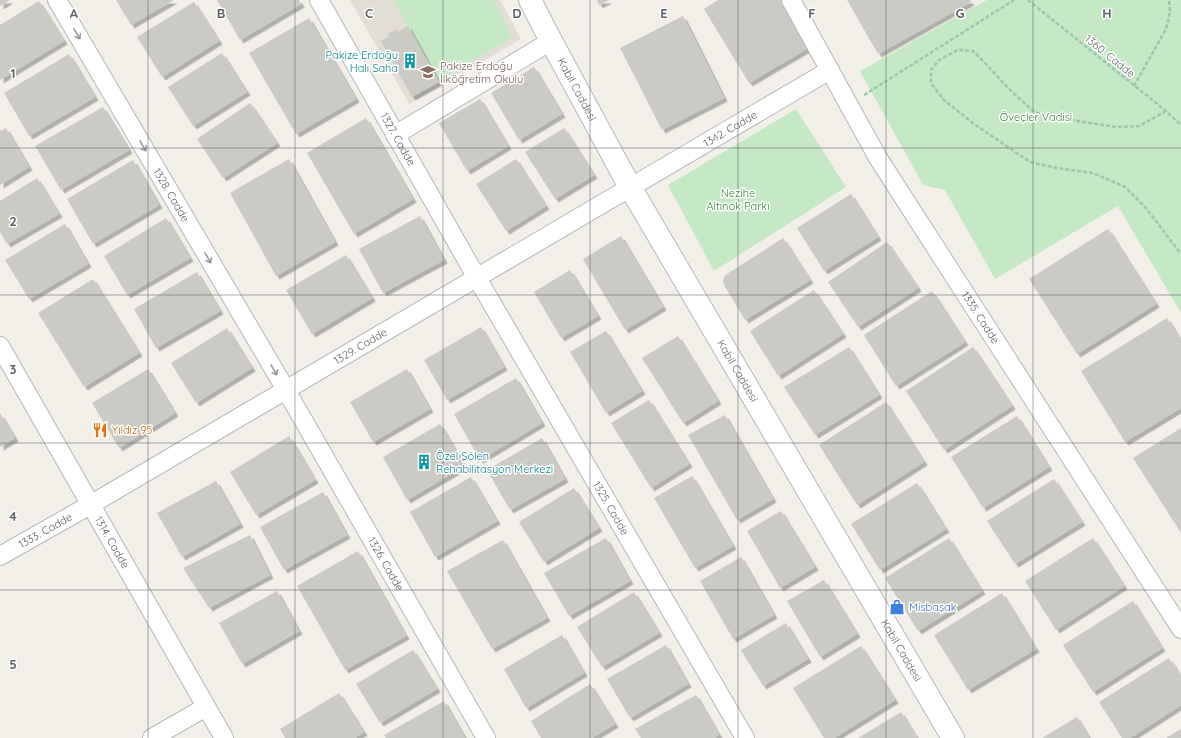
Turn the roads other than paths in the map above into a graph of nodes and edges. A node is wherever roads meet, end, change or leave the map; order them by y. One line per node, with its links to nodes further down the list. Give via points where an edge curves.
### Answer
1 (57, 0): 11 (street, 1328. Cadde, one-way to 11)
2 (319, 0): 7 (street, 1327. Cadde)
3 (530, 0): 5 (main road, Kabil Caddesi)
4 (791, 0): 6 (street, 1335. Cadde)
5 (551, 41): 7 (street); 8 (main road, Kabil Caddesi)
6 (830, 70): 8 (street, 1342. Cadde); 14 (street, 1335. Cadde, via 878,158)
7 (395, 135): 9 (street, 1327. Cadde)
8 (630, 187): 9 (street, 1329. Cadde); 20 (main road, Kabil Caddesi)
9 (477, 278): 11 (street, 1329. Cadde); 19 (street, 1325. Cadde)
10 (0, 346): 12 (street, 1314. Cadde)
11 (286, 390): 12 (street, 1329. Cadde); 18 (street, 1326. Cadde)
12 (90, 505): 13 (street, 1333. Cadde); 15 (street, 1314. Cadde)
13 (0, 556)
14 (1181, 629)
15 (206, 707): 16 (street); 17 (street, 1314. Cadde)
16 (152, 738)
17 (224, 738)
18 (486, 738)
19 (745, 738)
20 (953, 738)

